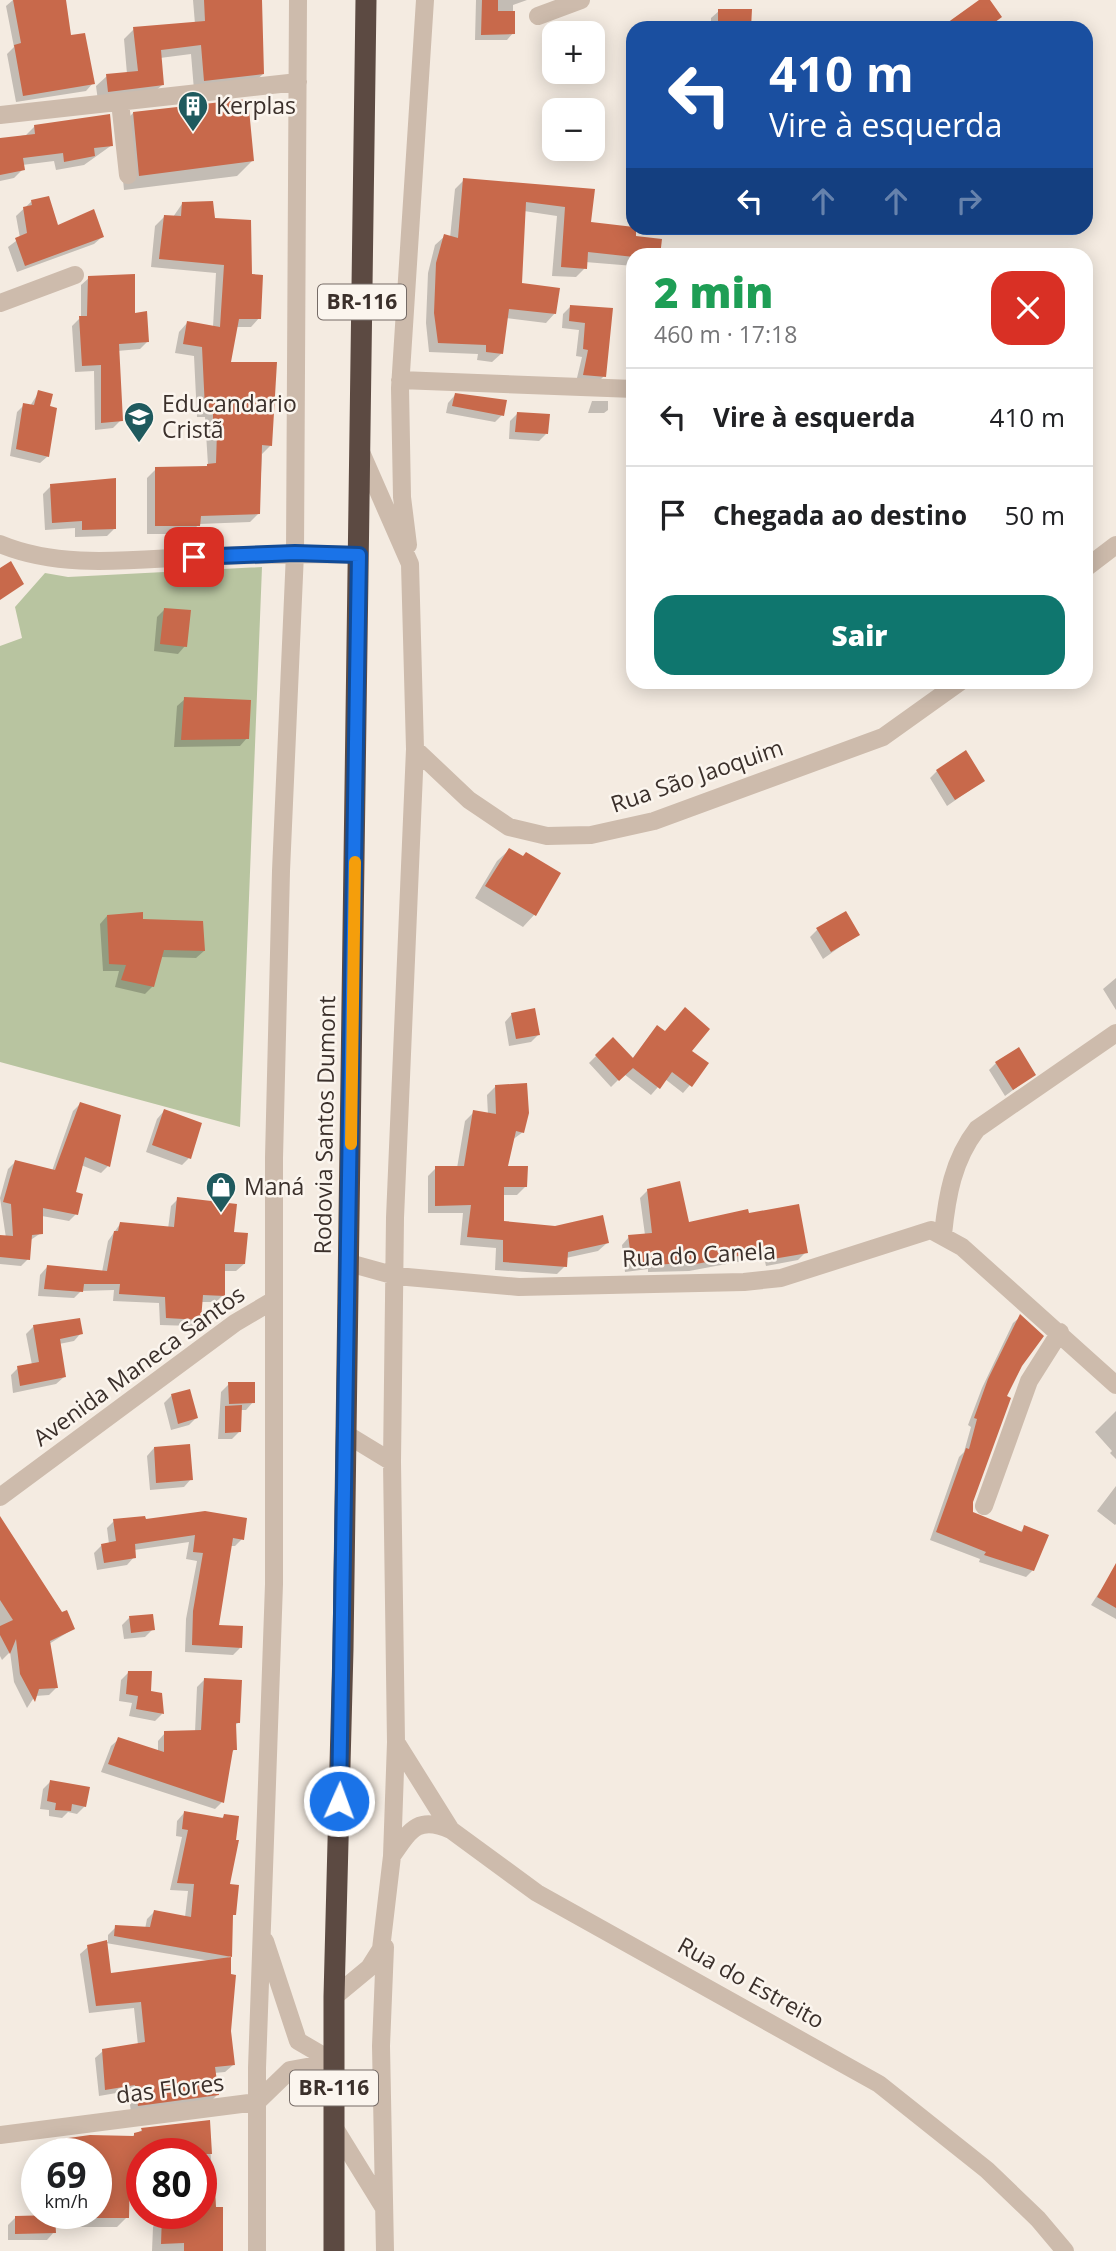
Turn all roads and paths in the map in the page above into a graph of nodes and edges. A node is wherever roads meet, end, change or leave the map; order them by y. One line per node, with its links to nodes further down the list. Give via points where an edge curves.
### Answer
1 (299, 0): 6 (street)
2 (366, 0): 14 (highway, Rodovia Santos Dumont / BR-116)
3 (425, 0): 12 (street)
4 (580, 0): 5 (street)
5 (538, 16)
6 (298, 82): 7 (street); 17 (street)
7 (120, 102): 8 (street); 9 (street)
8 (0, 115)
9 (128, 175)
10 (75, 275): 11 (street)
11 (0, 303)
12 (400, 380): 13 (street); 20 (street, via 402,497)
13 (626, 389)
14 (360, 449): 18 (highway, Rodovia Santos Dumont / BR-116); 20 (street)
15 (0, 544): 17 (street, via 57,560)
16 (1116, 545): 19 (street)
17 (295, 553): 18 (street); 27 (street, via 281,871)
18 (359, 555): 25 (highway, Rodovia Santos Dumont / BR-116)
19 (1093, 562)
20 (410, 564): 22 (street)
21 (950, 689): 22 (street, Rua São Jaoquim, via 883,737 654,821 592,835 547,835 509,827 469,800)
22 (415, 749): 26 (street)
23 (1116, 1033): 24 (street, via 977,1129 961,1150 947,1198)
24 (943, 1234): 26 (street, Rua do Canela, via 931,1230 781,1278 744,1282 519,1287); 28 (street)
25 (349, 1263): 26 (street, Rua do Canela); 30 (highway, Rodovia Santos Dumont / BR-116)
26 (396, 1276): 31 (street)
27 (274, 1300): 32 (street, Avenida Maneca Santos, via 235,1323); 37 (street, via 274,1584)
28 (1060, 1332): 29 (street); 33 (street, via 1029,1381)
29 (1116, 1385)
30 (346, 1434): 31 (street); 39 (highway, Rodovia Santos Dumont / BR-116)
31 (392, 1462): 34 (street)
32 (0, 1497)
33 (984, 1506)
34 (396, 1742): 35 (street); 36 (street)
35 (451, 1830): 36 (street, via 436,1823 422,1824 407,1834); 48 (street, Rua do Estreito, via 537,1894 879,2084 987,2170)
36 (392, 1856): 38 (street)
37 (262, 1931): 40 (street, via 298,2040); 41 (street)
38 (385, 1933): 39 (street, via 369,1968); 44 (street, via 381,2046)
39 (334, 1997): 40 (highway, Rodovia Santos Dumont / BR-116)
40 (334, 2062): 41 (street, das Flores, via 290,2070); 42 (highway, Rodovia Santos Dumont / BR-116)
41 (257, 2102): 43 (street, das Flores); 45 (street)
42 (334, 2127): 44 (street); 46 (highway, Rodovia Santos Dumont / BR-116)
43 (0, 2136)
44 (384, 2208): 47 (street)
45 (257, 2251)
46 (334, 2251)
47 (385, 2251)
48 (1065, 2251)

